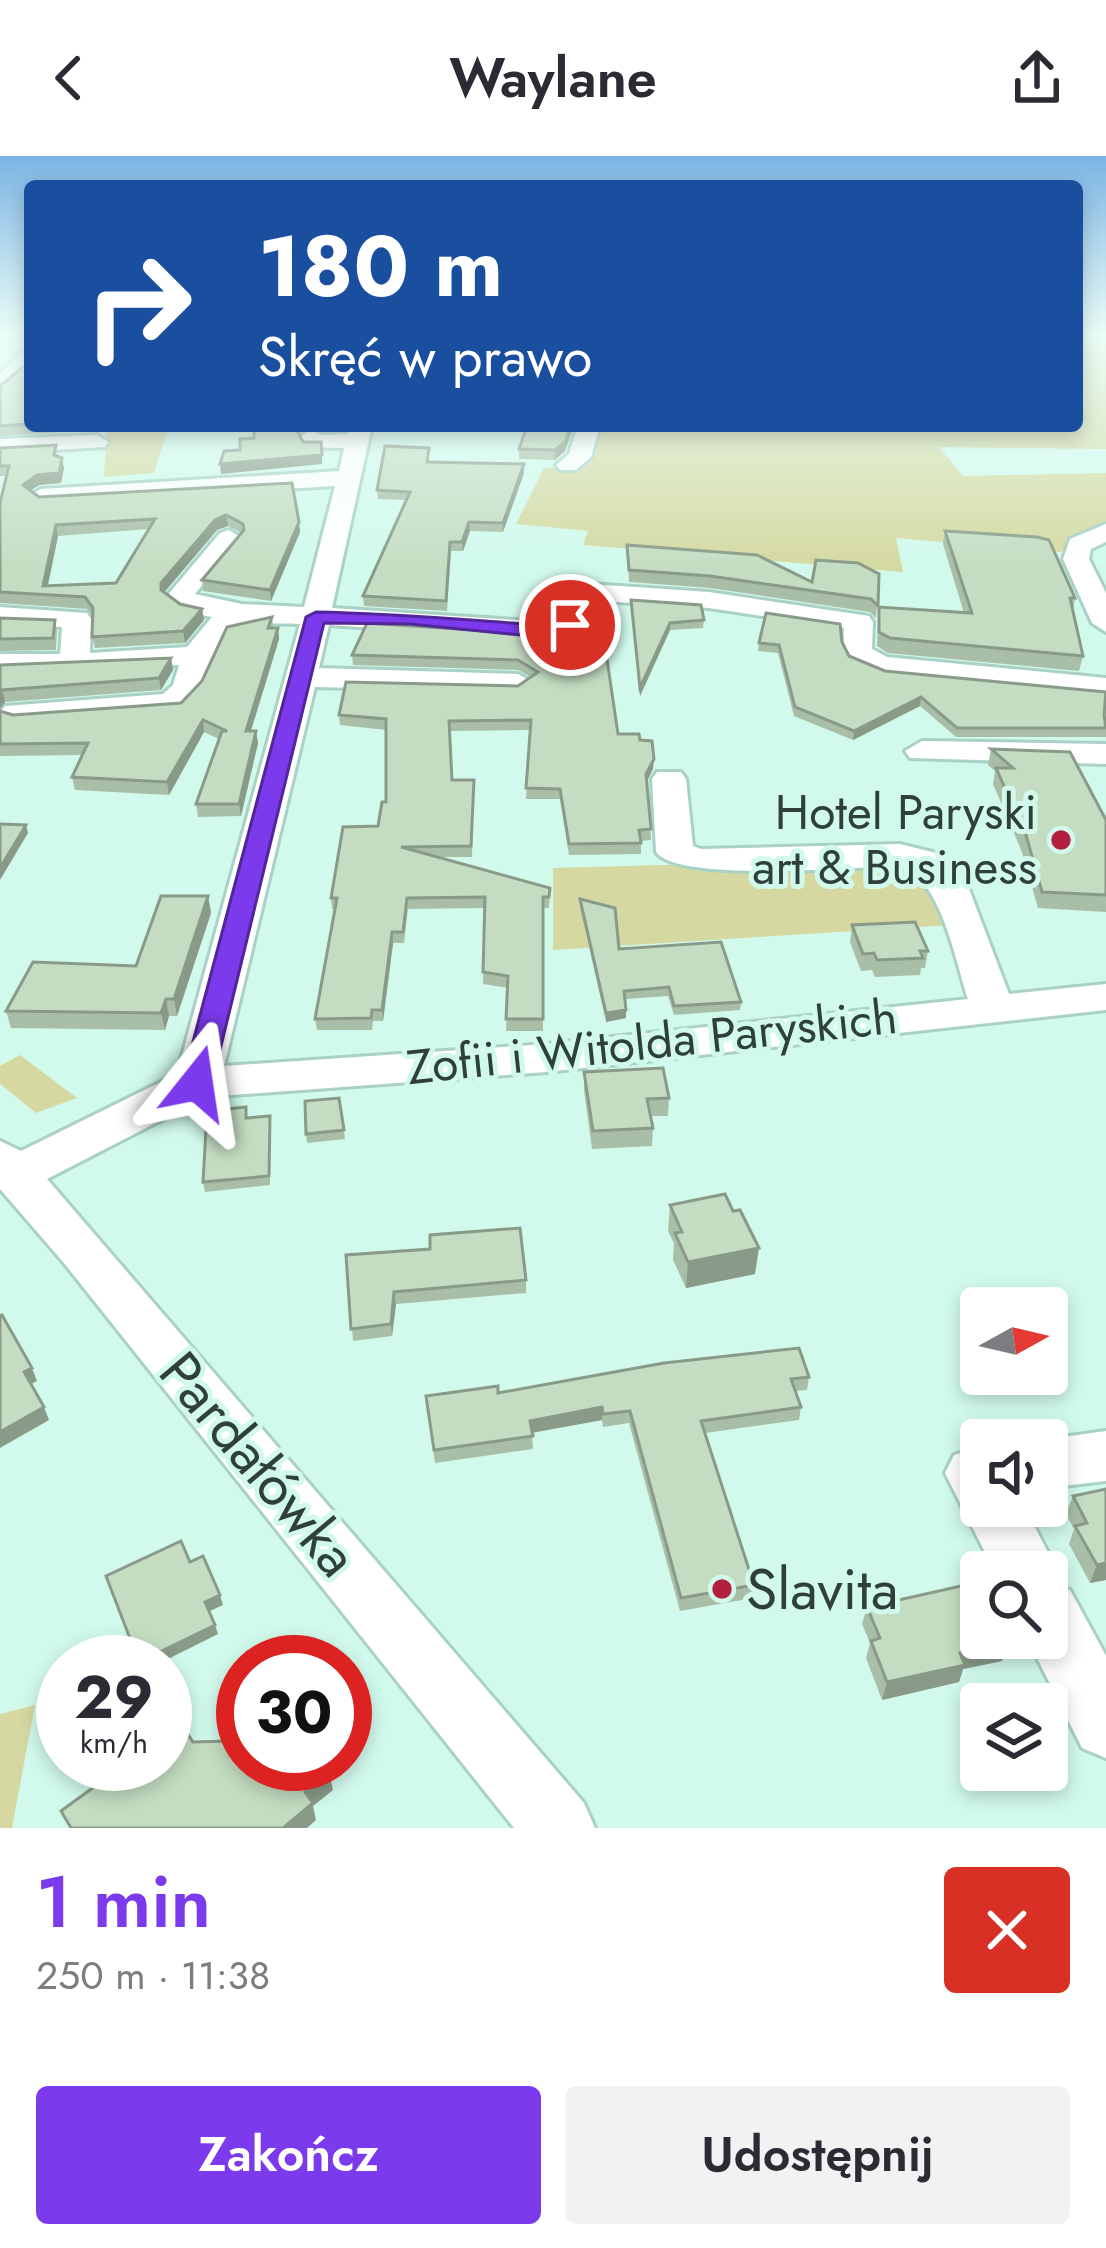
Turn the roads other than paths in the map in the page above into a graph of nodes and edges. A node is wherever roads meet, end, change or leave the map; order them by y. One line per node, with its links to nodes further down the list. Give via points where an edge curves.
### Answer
1 (587, 432): 7 (street)
2 (311, 437): 5 (street)
3 (97, 442): 4 (street)
4 (0, 446)
5 (356, 448): 6 (street); 8 (street); 15 (street)
6 (287, 453)
7 (568, 465)
8 (41, 496)
9 (1106, 532): 12 (street, via 1079,545)
10 (229, 538): 13 (street, via 180,597)
11 (1106, 557): 12 (street)
12 (1076, 559): 16 (street)
13 (252, 613): 15 (street); 17 (street, via 214,627)
14 (0, 616): 19 (street, via 77,619)
15 (316, 617): 20 (street); 22 (street, via 542,630 582,622 590,592 679,597 859,622 857,651 885,666 1030,688)
16 (1106, 623)
17 (197, 654): 19 (street); 23 (street, via 188,689 172,703 64,724)
18 (0, 663): 19 (street)
19 (75, 663)
20 (302, 677): 21 (street); 29 (street)
21 (518, 683)
22 (1106, 687)
23 (16, 713)
24 (922, 751): 25 (street)
25 (1106, 754)
26 (669, 779): 28 (street, via 675,852 698,860 900,855 933,866 947,881)
27 (1106, 997): 28 (street, Zofii i Witolda Paryskich)
28 (992, 1007): 29 (street, Zofii i Witolda Paryskich, via 548,1058)
29 (197, 1083): 30 (street)
30 (8, 1166): 35 (street, Pardałówka)
31 (1106, 1456): 32 (street)
32 (1068, 1461)
33 (1068, 1651): 34 (street)
34 (1106, 1724)
35 (560, 1828)

